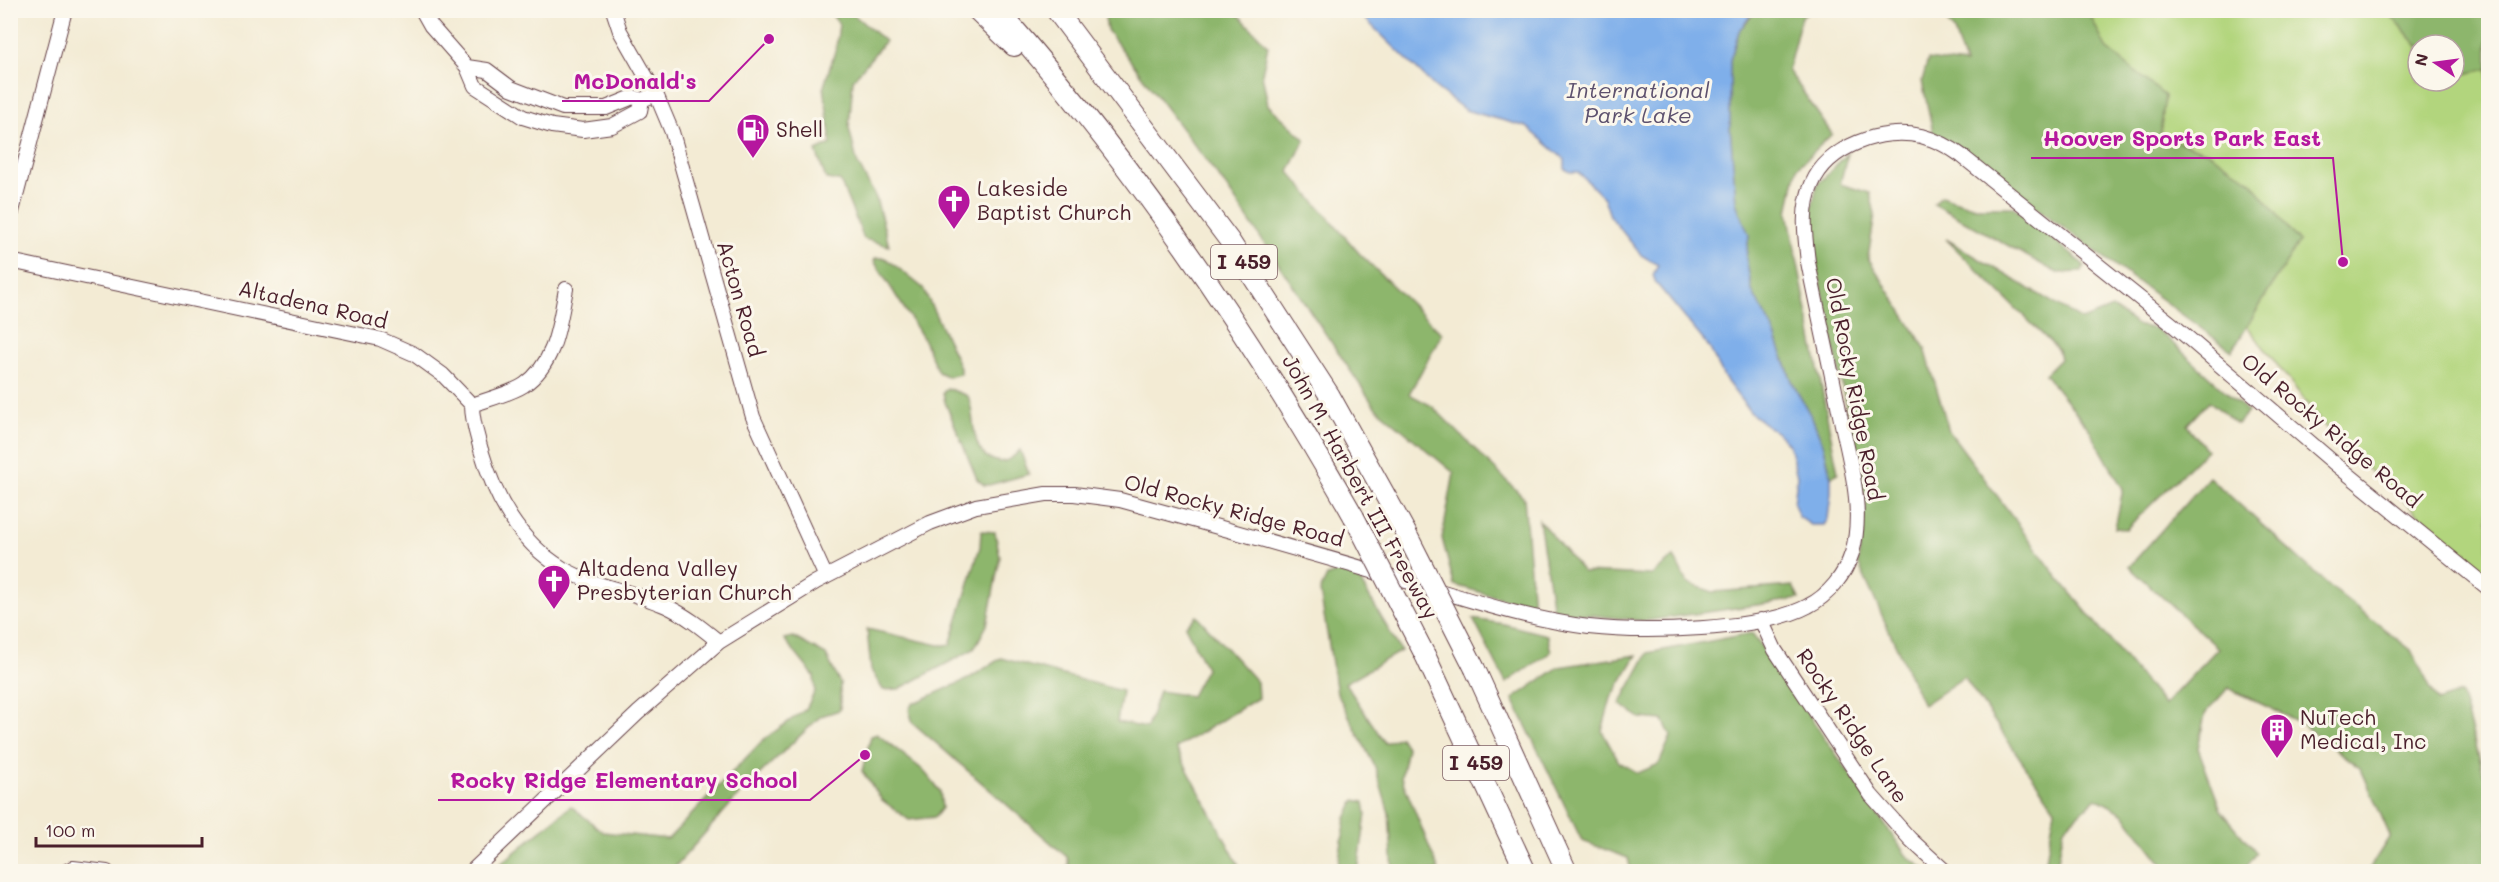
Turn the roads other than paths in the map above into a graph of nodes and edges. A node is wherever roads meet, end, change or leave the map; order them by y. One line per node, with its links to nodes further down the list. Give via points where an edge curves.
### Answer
1 (65, 10): 13 (street)
2 (422, 10): 9 (street)
3 (606, 10): 8 (street, Acton Road)
4 (613, 10): 8 (street, Acton Road)
5 (977, 10): 12 (highway)
6 (998, 10): 12 (highway, John M. Harbert III Freeway / I 459)
7 (1056, 10): 25 (highway, John M. Harbert III Freeway / I 459, bridge, via 1229,240 1330,396 1475,669)
8 (620, 31): 10 (street, Acton Road)
9 (467, 67): 11 (street, via 487,70 512,88 563,108 606,108 633,97); 11 (street, via 475,86 488,96 523,117 552,126 583,130 612,126 640,111)
10 (656, 94): 11 (street); 17 (street, Acton Road, via 672,132 753,417)
11 (642, 100)
12 (1081, 109): 24 (highway, John M. Harbert III Freeway / I 459, bridge, via 1173,229 1275,381 1354,517 1425,655)
13 (10, 219)
14 (10, 261): 16 (street, Altadena Road, via 380,339 414,354 443,375)
15 (566, 289): 16 (street, via 553,351 545,365 524,385)
16 (472, 405): 20 (street, via 472,421 490,480 507,515 526,538 563,569 666,606)
17 (826, 577): 19 (street, Old Rocky Ridge Road, via 955,513 1024,496 1074,494 1120,500 1562,623 1651,630); 20 (street, Old Rocky Ridge Road)
18 (2488, 588): 19 (street, Old Rocky Ridge Road, via 1971,162 1922,136 1895,134 1866,140 1832,157 1818,173 1806,204 1808,261 1854,484 1857,526 1851,554 1840,577 1819,599 1796,612)
19 (1761, 620): 26 (street, Rocky Ridge Lane, via 1775,650 1871,795)
20 (719, 642): 23 (street, Old Rocky Ridge Road, via 638,713)
21 (65, 872): 22 (street, via 73,868)
22 (107, 872)
23 (471, 872)
24 (1526, 872)
25 (1567, 872)
26 (1946, 872)

